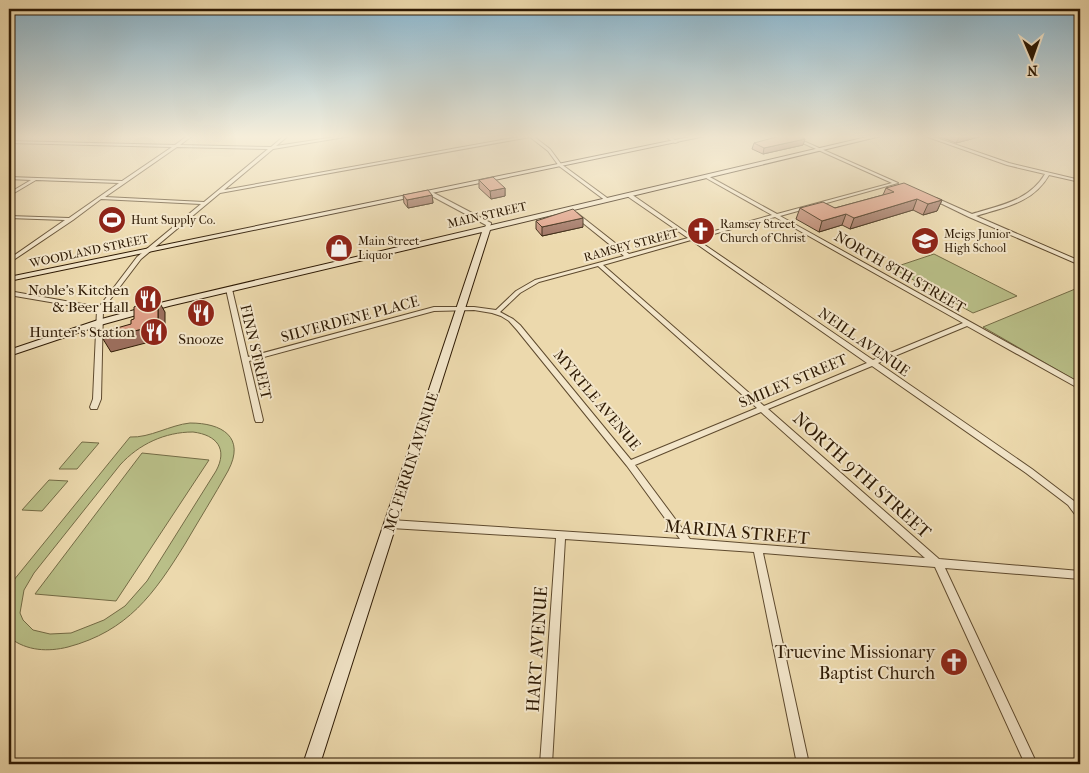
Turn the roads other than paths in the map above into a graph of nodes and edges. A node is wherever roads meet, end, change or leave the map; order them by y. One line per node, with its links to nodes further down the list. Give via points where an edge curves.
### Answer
1 (138, 172): 14 (street)
2 (244, 172): 15 (street)
3 (331, 172): 15 (street)
4 (526, 172): 16 (street, WOODLAND STREET)
5 (570, 172): 21 (street)
6 (728, 172): 10 (street, MAIN STREET)
7 (870, 172): 24 (street, RAMSEY STREET, via 897,184)
8 (1040, 172): 9 (street)
9 (1047, 174): 13 (street); 25 (street, via 1034,192)
10 (707, 177): 18 (street, MAIN STREET); 24 (street, NORTH 8TH STREET)
11 (9, 178): 12 (street)
12 (36, 179): 14 (street); 17 (street)
13 (1080, 181)
14 (124, 182): 20 (street)
15 (220, 192): 22 (street)
16 (430, 192): 28 (street, via 489,224); 30 (street, WOODLAND STREET)
17 (9, 195)
18 (629, 195): 21 (street, MAIN STREET); 29 (street, NEILL AVENUE)
19 (926, 196): 25 (street)
20 (101, 198): 22 (street); 27 (street)
21 (608, 200): 23 (street, MAIN STREET)
22 (206, 203): 30 (street)
23 (569, 209): 28 (street, MAIN STREET); 31 (street)
24 (776, 216): 29 (street, RAMSEY STREET); 42 (street, NORTH 8TH STREET)
25 (971, 216): 33 (street)
26 (9, 217): 27 (street)
27 (71, 219): 32 (street)
28 (487, 228): 36 (street, MAIN STREET); 38 (street, MC FERRIN AVENUE)
29 (693, 238): 31 (street, RAMSEY STREET); 45 (street, NEILL AVENUE)
30 (148, 251): 35 (street, WOODLAND STREET); 39 (street)
31 (628, 256): 34 (street, RAMSEY STREET)
32 (9, 261)
33 (1080, 263)
34 (599, 264): 40 (street, RAMSEY STREET, via 537,281); 48 (street, NORTH 9TH STREET)
35 (9, 279)
36 (229, 289): 41 (street, MAIN STREET); 44 (street, FINN STREET)
37 (9, 293): 39 (street)
38 (462, 308): 40 (street); 44 (street, SILVERDENE PLACE, via 434,309); 52 (street, MC FERRIN AVENUE)
39 (100, 309): 41 (street)
40 (497, 312): 50 (street, MYRTLE AVENUE, via 521,332)
41 (101, 322): 43 (street, MAIN STREET); 47 (street)
42 (966, 324): 45 (street, SMILEY STREET); 46 (street, NORTH 8TH STREET)
43 (9, 353)
44 (245, 360): 49 (street, FINN STREET)
45 (872, 363): 48 (street, SMILEY STREET); 51 (street, NEILL AVENUE, via 1029,471 1072,503)
46 (1080, 386)
47 (94, 407)
48 (763, 409): 50 (street, SMILEY STREET); 56 (street, NORTH 9TH STREET)
49 (259, 420)
50 (630, 464): 54 (street, MYRTLE AVENUE)
51 (1080, 515)
52 (391, 524): 53 (street, MARINA STREET); 58 (street, MC FERRIN AVENUE)
53 (561, 536): 54 (street, MARINA STREET); 59 (street, HART AVENUE)
54 (688, 543): 55 (street, MARINA STREET)
55 (758, 550): 56 (street, MARINA STREET); 60 (street)
56 (939, 565): 57 (street, MARINA STREET); 61 (street, NORTH 9TH STREET)
57 (1080, 575)
58 (312, 764)
59 (546, 764)
60 (803, 764)
61 (1031, 764)

